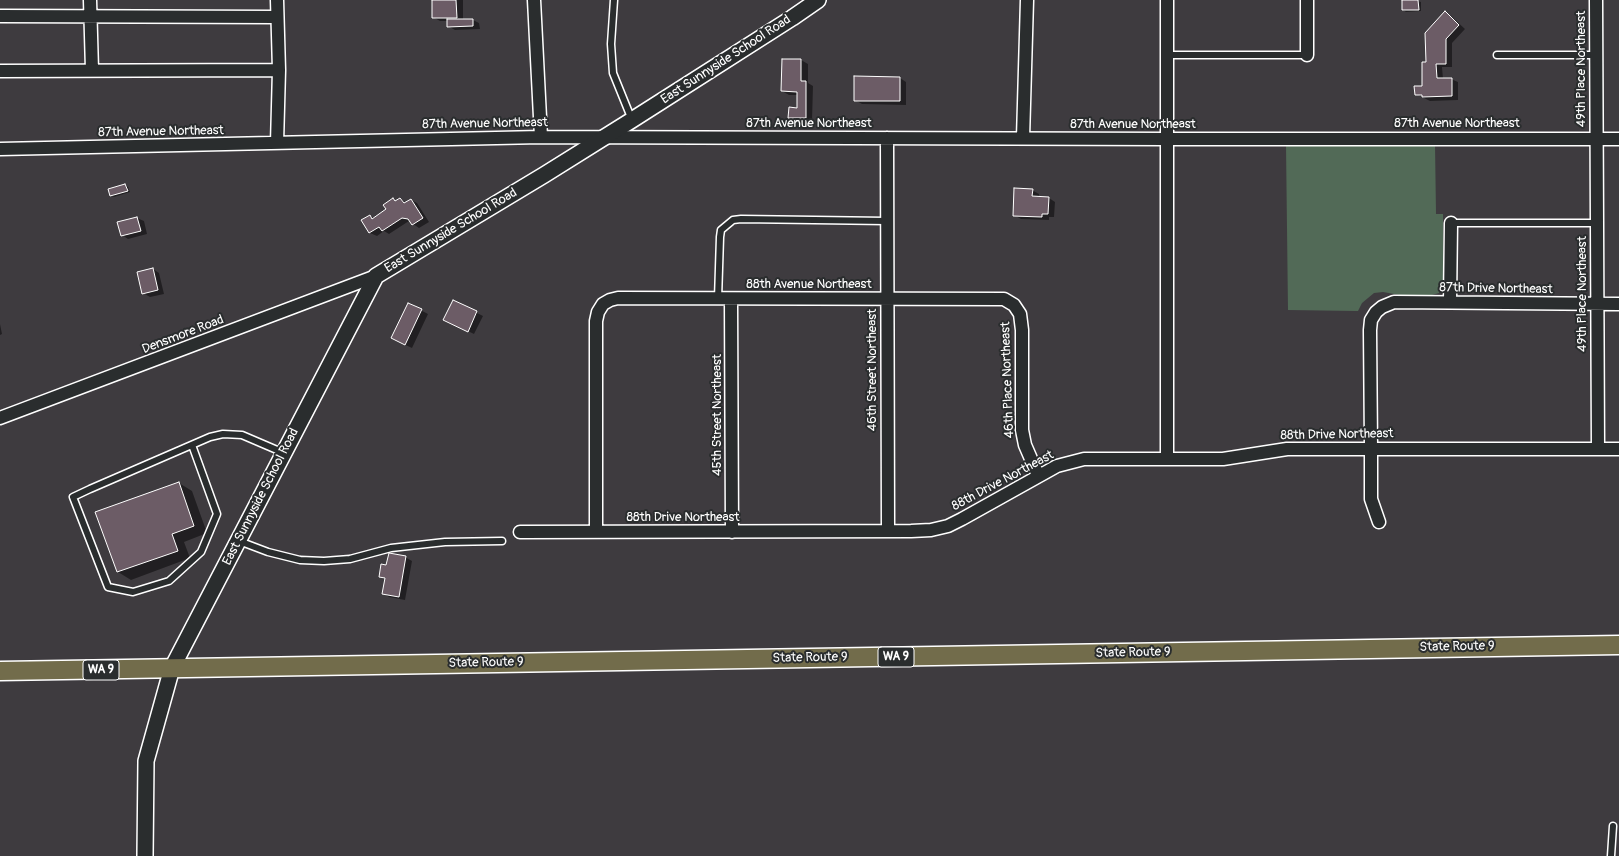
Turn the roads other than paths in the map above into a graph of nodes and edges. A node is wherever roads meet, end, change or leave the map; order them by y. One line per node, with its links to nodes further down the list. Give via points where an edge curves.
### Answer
1 (90, 0): 11 (street)
2 (277, 0): 12 (street)
3 (534, 0): 21 (street)
4 (614, 0): 20 (lane, via 611,44 613,73)
5 (818, 0): 20 (street, East Sunnyside School Road)
6 (1027, 0): 24 (street)
7 (1167, 0): 13 (street)
8 (1307, 0): 14 (street)
9 (1596, 0): 16 (street, 49th PIace Northeast)
10 (0, 16): 11 (street)
11 (90, 16): 12 (street); 17 (street)
12 (277, 17): 18 (street)
13 (1167, 55): 14 (lane); 25 (street)
14 (1307, 55)
15 (1498, 55): 16 (lane)
16 (1596, 55): 26 (street, 49th PIace Northeast)
17 (92, 70): 18 (street); 19 (street)
18 (279, 70): 28 (street)
19 (0, 71)
20 (632, 120): 22 (street, East Sunnyside School Road)
21 (540, 137): 22 (street, 87th Avenue Northeast); 28 (street, 87th Avenue Northeast)
22 (604, 137): 23 (street, 87th Avenue Northeast); 33 (street, East Sunnyside School Road)
23 (887, 138): 24 (street, 87th Avenue Northeast); 30 (street, 46th Street Northeast)
24 (1023, 138): 25 (street, 87th Avenue Northeast)
25 (1167, 139): 26 (street, 87th Avenue Northeast); 47 (street)
26 (1597, 139): 27 (street, 87th Avenue Northeast); 31 (street, 49th Place Northeast)
27 (1619, 139)
28 (277, 143): 29 (street, 87th Avenue Northeast)
29 (0, 149)
30 (887, 221): 34 (lane, via 733,220 721,230); 36 (street, 46th Street Northeast)
31 (1596, 222): 32 (lane); 38 (street, 49th Place Northeast)
32 (1451, 223): 37 (street)
33 (376, 276): 41 (street, Densmore Road); 46 (street, East Sunnyside School Road)
34 (718, 299): 35 (street, 88th Avenue Northeast); 52 (street, 88th Avenue Northeast, via 618,298 603,304 598,312)
35 (731, 299): 36 (street, 88th Avenue Northeast); 53 (street, 45th Street Northeast)
36 (887, 299): 40 (street, 88th Avenue Northeast, via 1004,299); 50 (street, 46th Street Northeast)
37 (1450, 302): 38 (street, 87th Drive Northeast); 43 (street, 87th Drive Northeast, via 1394,302 1376,312 1370,330)
38 (1597, 304): 39 (street, 87th Drive Northeast); 44 (street, 49th Place Northeast)
39 (1619, 304)
40 (1014, 306): 48 (street, 46th Place Northeast, via 1020,314 1022,330 1022,430 1025,445)
41 (0, 418)
42 (192, 445): 42 (lane, via 73,498 108,587 133,592 169,581 201,552 217,514); 46 (lane, via 223,434 242,435)
43 (1371, 448): 44 (street, 88th Drive Northeast); 47 (street, 88th Drive Northeast, via 1287,449 1223,458); 49 (street, via 1372,499)
44 (1598, 449): 45 (street, 88th Drive Northeast)
45 (1619, 449)
46 (284, 453): 54 (street, East Sunnyside School Road)
47 (1167, 458): 48 (street, 88th Drive Northeast, via 1084,459 1057,466)
48 (1038, 476): 50 (street, 88th Drive Northeast, via 948,526 930,530)
49 (1378, 522)
50 (888, 531): 53 (street, 88th Drive Northeast)
51 (520, 532): 52 (street, 88th Drive Northeast)
52 (596, 532): 53 (street, 88th Drive Northeast)
53 (732, 532)
54 (239, 541): 55 (lane, via 300,560 324,561 350,559 390,548 445,542); 57 (street, East Sunnyside School Road)
55 (502, 541)
56 (1619, 645): 57 (main road, State Route 9 / WA 9)
57 (172, 668): 58 (main road, State Route 9 / WA 9); 60 (street, East Sunnyside School Road, via 146,761)
58 (0, 671)
59 (1613, 826): 61 (lane)
60 (146, 856)
61 (1611, 856)

